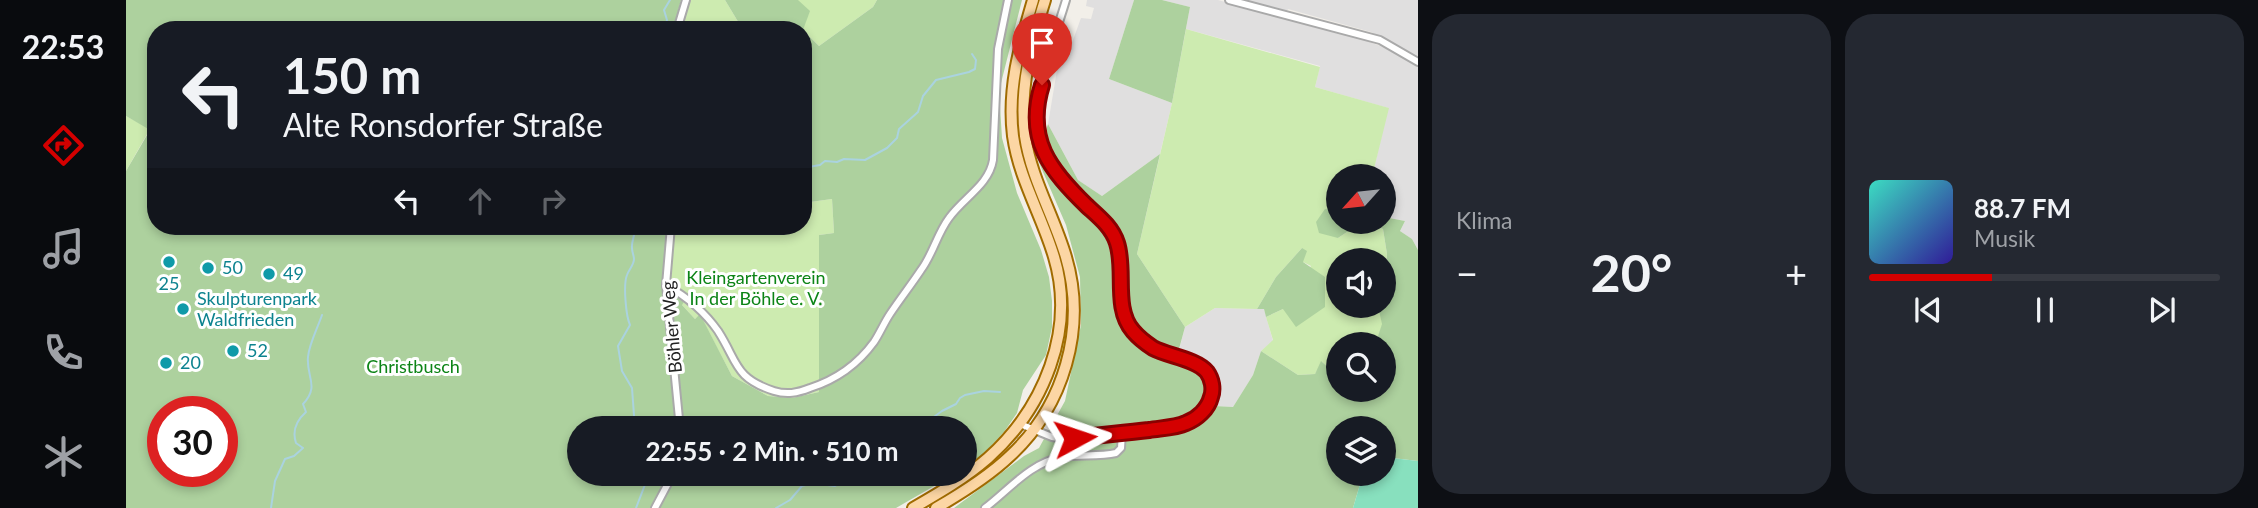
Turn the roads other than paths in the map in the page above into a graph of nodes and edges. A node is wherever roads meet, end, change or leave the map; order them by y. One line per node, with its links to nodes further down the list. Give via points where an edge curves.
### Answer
1 (686, 0): 7 (street)
2 (1008, 0): 10 (street, via 998,49 989,174 948,219 921,270 856,361 834,379 793,394 768,389 741,374 709,320 683,294)
3 (1033, 0): 12 (main road, via 1014,72 1012,121 1018,161 1057,270 1061,313 1048,374)
4 (1045, 0): 13 (main road, via 1027,63 1023,115 1031,164 1067,260 1074,318 1064,374)
5 (1066, 0): 14 (street, via 1038,96 1037,123 1045,156 1062,181 1111,230 1120,256 1122,304 1133,331 1154,348 1203,369 1211,379 1208,404 1189,422)
6 (1229, 0): 8 (street, via 1380,40)
7 (680, 21)
8 (1418, 62)
9 (670, 235): 10 (street, Böhler Weg)
10 (666, 285): 11 (street, Böhler Weg)
11 (679, 416)
12 (1020, 424): 13 (street); 17 (main road, via 972,471)
13 (1034, 430): 14 (street, via 1061,439); 18 (main road, via 988,476)
14 (1122, 433): 19 (street, via 1116,453 1045,462)
15 (667, 486): 16 (street)
16 (655, 508)
17 (913, 508)
18 (936, 508)
19 (985, 508)

